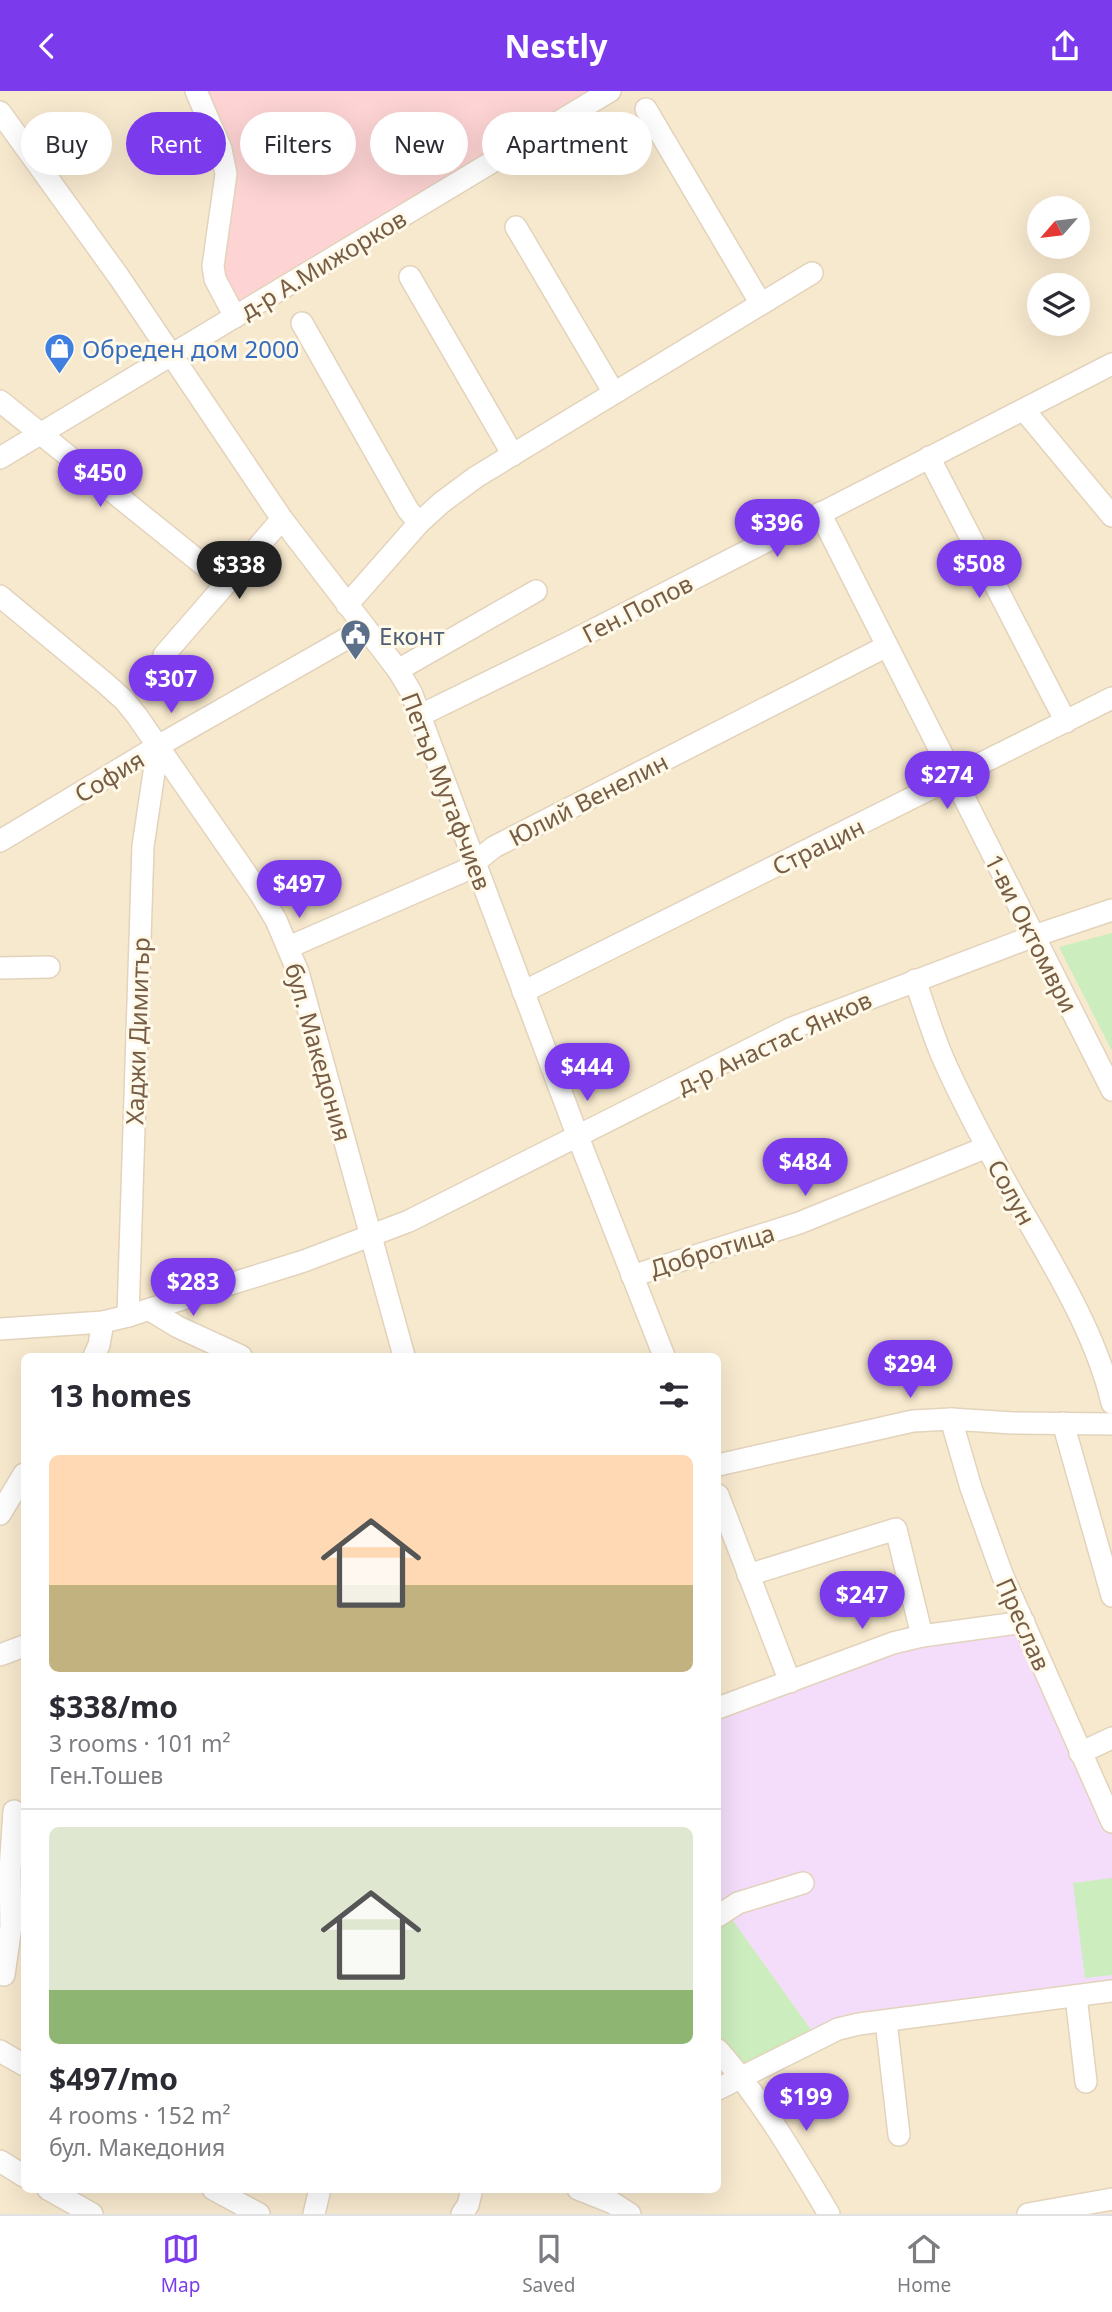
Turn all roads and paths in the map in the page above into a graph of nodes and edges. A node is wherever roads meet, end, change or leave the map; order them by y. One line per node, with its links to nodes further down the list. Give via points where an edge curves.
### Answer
1 (196, 91): 9 (street, via 221,149 226,174 213,266)
2 (610, 91): 9 (street, д-р А.Мижорков)
3 (646, 109): 8 (street)
4 (0, 113): 11 (street, Петър Мутафчиев)
5 (516, 227): 13 (street)
6 (812, 273): 8 (street)
7 (410, 277): 17 (street)
8 (761, 304): 13 (street)
9 (235, 317): 11 (street, д-р А.Мижорков)
10 (302, 323): 23 (street)
11 (171, 355): 16 (street, д-р А.Мижорков); 22 (street, Петър Мутафчиев)
12 (1112, 364): 15 (street, Ген.Попов)
13 (614, 393): 17 (street)
14 (0, 401): 16 (street)
15 (1024, 410): 18 (street, Ген.Попов); 21 (street)
16 (40, 433): 19 (street, д-р А.Мижорков); 24 (street)
17 (513, 454): 23 (street)
18 (929, 457): 20 (street, Ген.Попов); 34 (street)
19 (0, 458)
20 (820, 513): 29 (street, 1-ви Октомври); 33 (street, Ген.Попов)
21 (1112, 516)
22 (282, 519): 24 (street); 27 (street, Петър Мутафчиев)
23 (419, 523): 27 (street)
24 (226, 583): 30 (street)
25 (536, 591): 31 (street)
26 (0, 596): 35 (street, бул. Македония, via 124,700)
27 (347, 605): 28 (street, Петър Мутафчиев)
28 (365, 628): 31 (street, Петър Мутафчиев); 35 (street, София)
29 (887, 646): 36 (street, 1-ви Октомври); 38 (street, Юлий Венелин, via 494,847)
30 (164, 655)
31 (398, 670): 33 (street, Петър Мутафчиев)
32 (1112, 698): 34 (street, Страцин)
33 (421, 715): 38 (street, Петър Мутафчиев)
34 (1066, 722): 36 (street, Страцин)
35 (158, 746): 37 (street, София); 41 (street, бул. Македония, via 261,895); 52 (street, Хаджи Димитър, via 143,846)
36 (954, 778): 40 (street, 1-ви Октомври); 45 (street, Страцин)
37 (0, 841)
38 (475, 862): 41 (street, Юлий Венелин, via 464,871); 45 (street, Петър Мутафчиев)
39 (1112, 910): 40 (street, д-р Анастас Янков)
40 (1034, 936): 44 (street, д-р Анастас Янков); 46 (street, 1-ви Октомври)
41 (289, 947): 49 (street, бул. Македония)
42 (50, 967): 43 (street)
43 (0, 968)
44 (915, 981): 47 (street, д-р Анастас Янков, via 792,1028); 48 (street, Солун, via 943,1059)
45 (523, 992): 47 (street, Петър Мутафчиев)
46 (1112, 1090)
47 (578, 1137): 49 (street, д-р Анастас Янков); 50 (street, Петър Мутафчиев)
48 (987, 1147): 50 (street, Добротица, via 799,1223); 59 (street, Солун, via 1075,1308 1102,1366)
49 (370, 1237): 51 (street, д-р Анастас Янков); 57 (street, бул. Македония)
50 (632, 1276): 58 (street, Петър Мутафчиев)
51 (150, 1310): 52 (street, д-р Анастас Янков); 56 (street)
52 (128, 1316): 53 (street, д-р Анастас Янков)
53 (103, 1322): 54 (street, д-р Анастас Янков); 55 (street)
54 (0, 1329)
55 (95, 1353)
56 (234, 1353)
57 (403, 1353)
58 (663, 1353)
59 (1112, 1403)
60 (951, 1419): 61 (street); 63 (street, via 888,1425); 70 (street, Преслав, via 986,1534)
61 (1063, 1423): 62 (street); 69 (street)
62 (1112, 1424)
63 (721, 1464)
64 (21, 1479): 66 (street)
65 (721, 1513): 67 (street)
66 (0, 1514)
67 (727, 1549): 68 (street)
68 (748, 1575): 71 (street, via 896,1529); 74 (street)
69 (1112, 1596)
70 (1024, 1622): 71 (street); 77 (street, Преслав)
71 (922, 1636): 74 (street, via 857,1654)
72 (21, 1647): 73 (street)
73 (0, 1655)
74 (790, 1682): 75 (street)
75 (721, 1707)
76 (1112, 1738): 77 (street)
77 (1080, 1753): 79 (street, Преслав)
78 (13, 1811): 80 (street)
79 (1112, 1822)
80 (18, 1842): 83 (street, via 10,1871 12,1926)
81 (803, 1883): 82 (street, via 737,1903)
82 (721, 1914)
83 (4, 1975)
84 (1112, 1991): 85 (street)
85 (1076, 1996): 86 (street); 91 (street)
86 (886, 2021): 90 (street, via 838,2029); 93 (street)
87 (0, 2051): 89 (street)
88 (721, 2053): 90 (street)
89 (21, 2063)
90 (743, 2078): 92 (street); 105 (street)
91 (1086, 2082)
92 (721, 2088)
93 (900, 2135)
94 (0, 2161): 95 (street)
95 (21, 2174)
96 (55, 2193): 101 (street)
97 (221, 2193): 102 (street)
98 (319, 2193): 103 (street)
99 (588, 2193): 104 (street)
100 (1112, 2199): 106 (street)
101 (92, 2214)
102 (260, 2214)
103 (314, 2214)
104 (630, 2214)
105 (830, 2214)
106 (1028, 2214)

